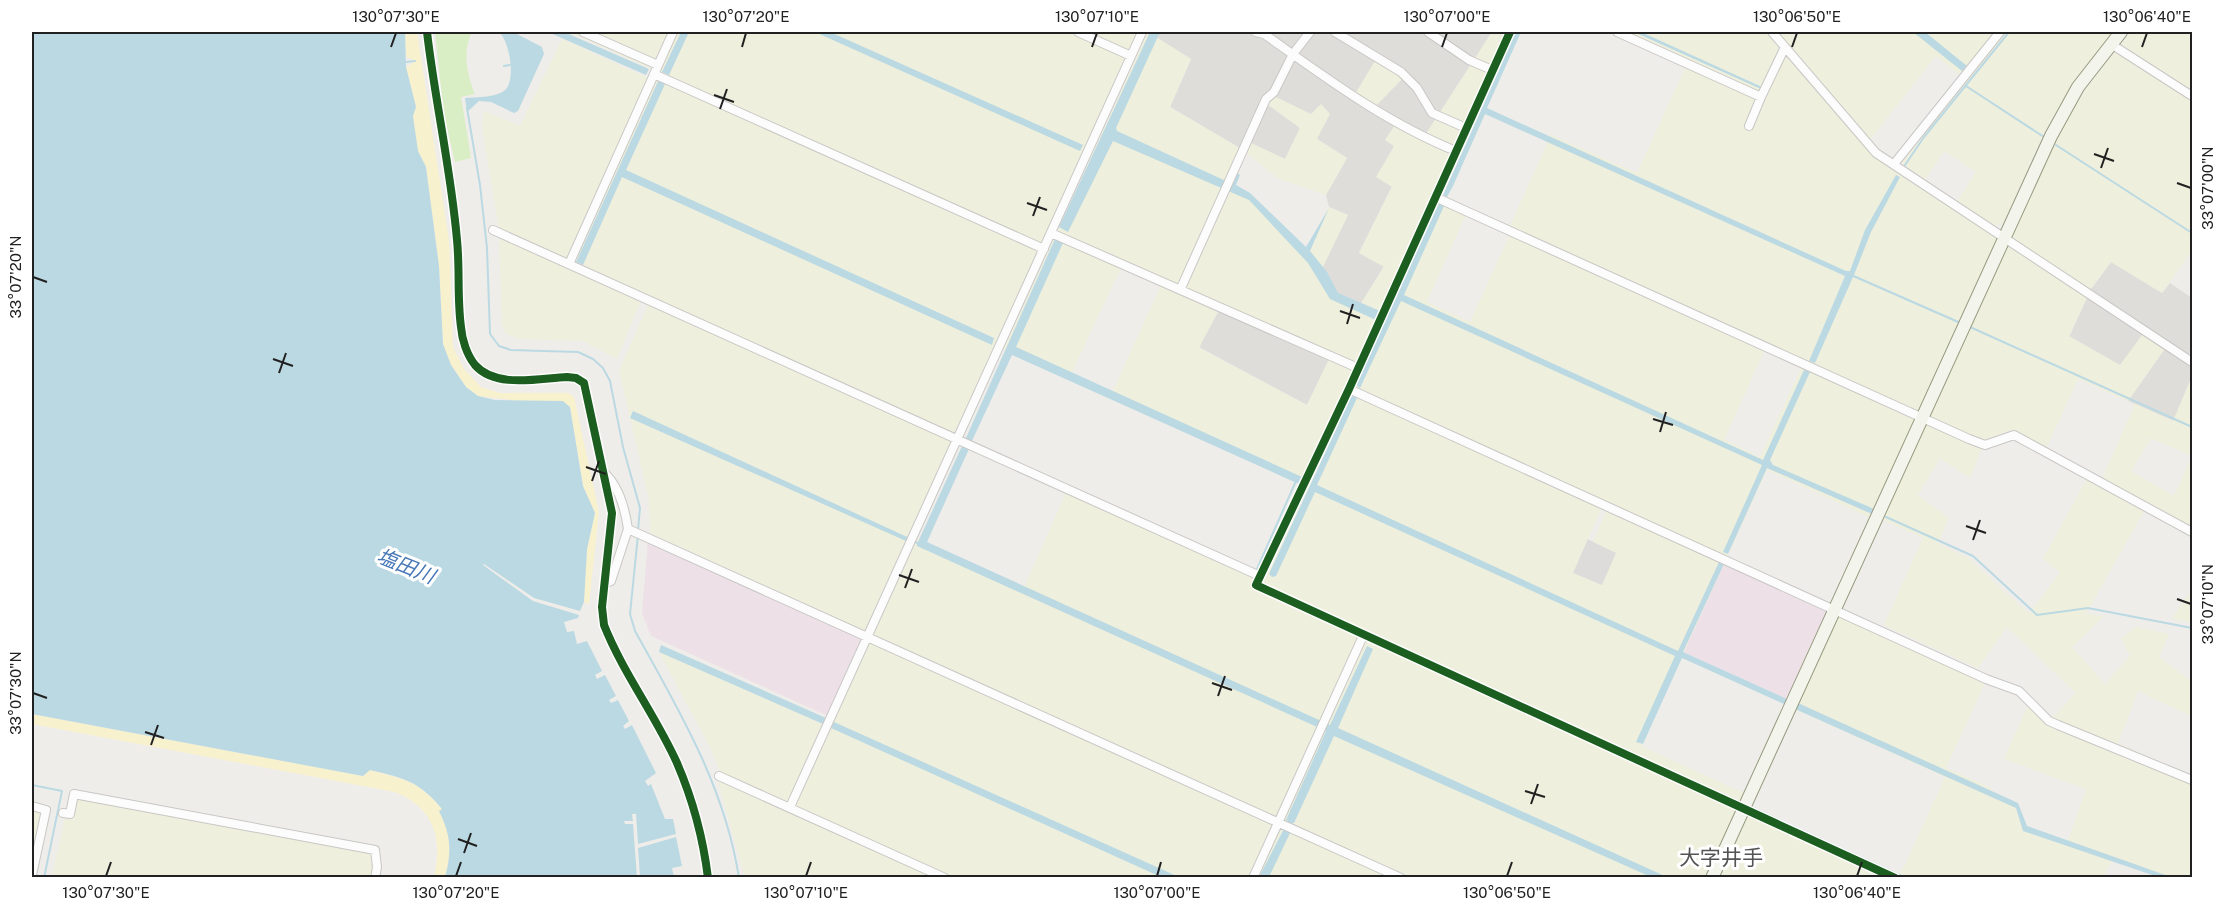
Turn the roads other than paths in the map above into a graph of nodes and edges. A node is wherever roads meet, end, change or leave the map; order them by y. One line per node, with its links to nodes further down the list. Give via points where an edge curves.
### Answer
1 (427, 32): 39 (street, via 458,242 465,347 476,365 489,376 567,377 584,383)
2 (583, 32): 20 (street)
3 (673, 32): 20 (street)
4 (1078, 32): 18 (street)
5 (1142, 32): 18 (street)
6 (1256, 32): 17 (street)
7 (1310, 32): 17 (street)
8 (1335, 32): 24 (street, via 1401,72 1418,88 1432,113)
9 (1428, 32): 19 (street, via 1469,60)
10 (1510, 32): 19 (street)
11 (1617, 32): 22 (street)
12 (1772, 32): 16 (street)
13 (2000, 32): 26 (street)
14 (2121, 32): 15 (street)
15 (2111, 44): 21 (street); 30 (street, via 2078,87 2050,136)
16 (1785, 47): 22 (street); 26 (street, via 1876,153)
17 (1293, 54): 25 (street, via 1419,136); 33 (street, via 1274,93 1266,99)
18 (1131, 56): 29 (street, via 1088,152)
19 (1492, 70): 24 (street)
20 (657, 75): 31 (street); 32 (street)
21 (2193, 96)
22 (1761, 97): 23 (street)
23 (1749, 126)
24 (1466, 128): 25 (street)
25 (1456, 151): 27 (street)
26 (1894, 164): 30 (street)
27 (1435, 197): 35 (street); 37 (street)
28 (493, 230): 32 (street)
29 (1058, 235): 31 (street); 33 (street)
30 (2004, 238): 34 (street); 37 (street)
31 (1044, 249): 38 (street, via 1000,345)
32 (569, 264): 38 (street)
33 (1181, 288): 35 (street)
34 (2193, 362)
35 (1358, 368): 36 (street)
36 (1348, 389): 42 (street); 44 (street)
37 (1922, 418): 41 (street, via 1985,445 2014,435); 44 (street)
38 (964, 443): 42 (street); 46 (street, via 912,541)
39 (601, 470): 40 (street, via 609,476 625,507); 43 (street, via 612,513)
40 (630, 530): 43 (street, via 611,581); 46 (street)
41 (2193, 532)
42 (1260, 576): 45 (street, via 1256,585)
43 (606, 583): 56 (street, via 604,625 676,762 704,843)
44 (1834, 610): 48 (street, via 2011,687 2058,725); 51 (street)
45 (1363, 636): 51 (street); 53 (street, via 1320,730)
46 (868, 637): 50 (street); 53 (street)
47 (719, 776): 50 (street)
48 (2193, 780)
49 (32, 806): 54 (street, via 46,810)
50 (790, 807): 57 (street)
51 (1743, 809): 60 (street); 61 (street)
52 (63, 813): 55 (street, via 70,814 74,794 375,850)
53 (1285, 824): 58 (street); 59 (street)
54 (32, 875)
55 (375, 878)
56 (708, 878)
57 (945, 878)
58 (1253, 878)
59 (1401, 878)
60 (1712, 878)
61 (1895, 878)

